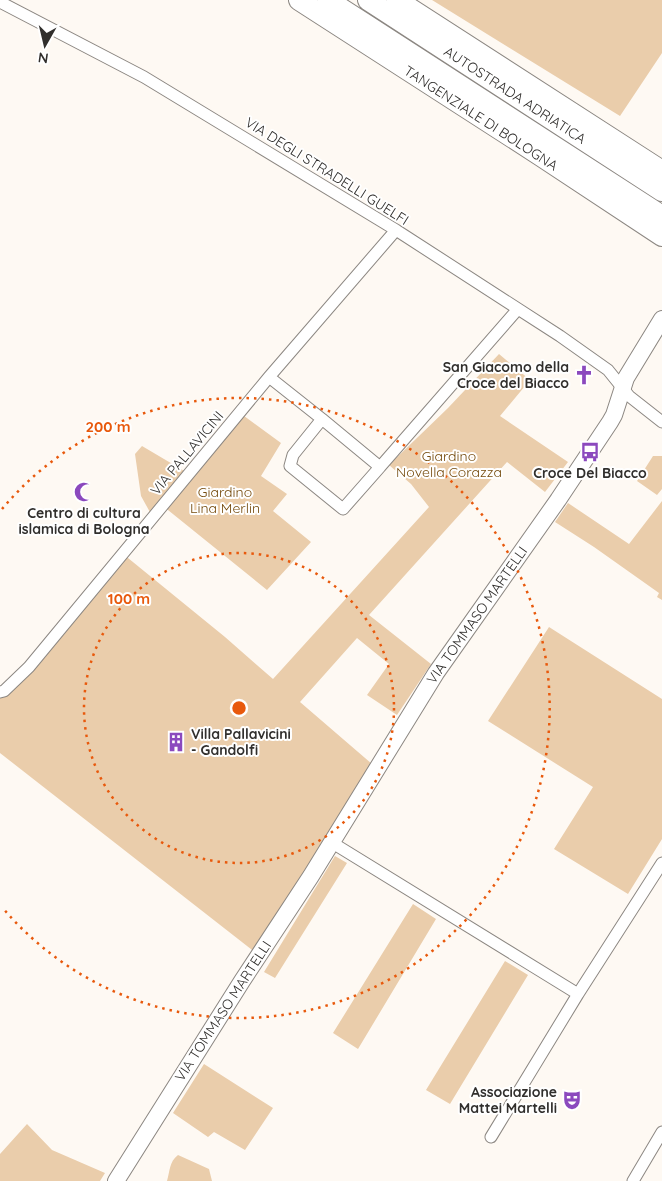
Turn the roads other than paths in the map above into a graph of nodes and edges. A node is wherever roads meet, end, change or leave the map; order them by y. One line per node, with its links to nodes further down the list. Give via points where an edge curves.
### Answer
1 (299, 0): 10 (highway, TANGENZIALE DI BOLOGNA)
2 (328, 0): 8 (highway, AUTOSTRADA ADRIATICA)
3 (368, 0): 7 (highway, AUTOSTRADA ADRIATICA)
4 (398, 0): 6 (highway)
5 (0, 2): 9 (street, VIA DEGLI STRADELLI GUELFI, via 144,76)
6 (662, 171)
7 (662, 190)
8 (662, 216)
9 (396, 230): 11 (street, VIA DEGLI STRADELLI GUELFI); 13 (street, VIA PALLAVICINI)
10 (662, 236)
11 (518, 308): 14 (street, VIA DEGLI STRADELLI GUELFI, via 608,370); 17 (street)
12 (662, 319): 14 (main road, VIA TOMMASO MARTELLI)
13 (269, 377): 15 (street); 18 (street, VIA PALLAVICINI, via 29,667)
14 (622, 389): 16 (street, VIA DEGLI STRADELLI GUELFI); 19 (main road, VIA TOMMASO MARTELLI, via 610,422 436,673)
15 (322, 419): 17 (street); 17 (street, via 293,455 290,466 343,509)
16 (662, 422)
17 (380, 467)
18 (0, 692)
19 (331, 842): 21 (street); 24 (main road, VIA TOMMASO MARTELLI)
20 (662, 863): 21 (street)
21 (578, 994): 23 (street)
22 (662, 1132): 25 (street)
23 (490, 1138)
24 (116, 1181)
25 (633, 1181)

